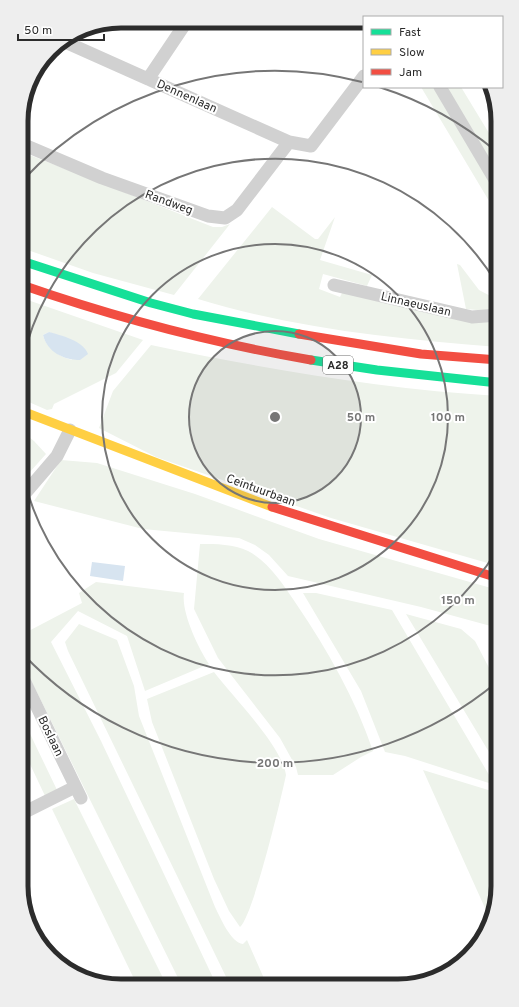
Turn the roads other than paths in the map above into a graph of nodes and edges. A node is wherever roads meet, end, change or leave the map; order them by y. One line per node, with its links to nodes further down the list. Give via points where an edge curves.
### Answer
1 (183, 28): 4 (street)
2 (69, 44): 4 (street, Dennenlaan)
3 (363, 77): 6 (street, Dennenlaan, via 311,146)
4 (148, 79): 6 (street, Dennenlaan)
5 (441, 88): 8 (street)
6 (289, 142): 7 (street, Randweg, via 237,210 225,218 208,216 109,180)
7 (28, 146)
8 (491, 173)
9 (28, 263): 13 (main road, A28, via 193,314 344,343 421,354)
10 (334, 285): 12 (street, Linnaeuslaan, via 472,317)
11 (28, 287): 14 (main road, A28, via 137,323 252,350 338,365)
12 (491, 316)
13 (491, 359)
14 (491, 381)
15 (28, 413): 16 (main road, Ceintuurbaan)
16 (70, 430): 17 (street, via 57,456); 18 (main road, Ceintuurbaan, via 260,503)
17 (28, 490)
18 (491, 576)
19 (28, 689): 20 (street, Boslaan, via 78,793)
20 (28, 811)

